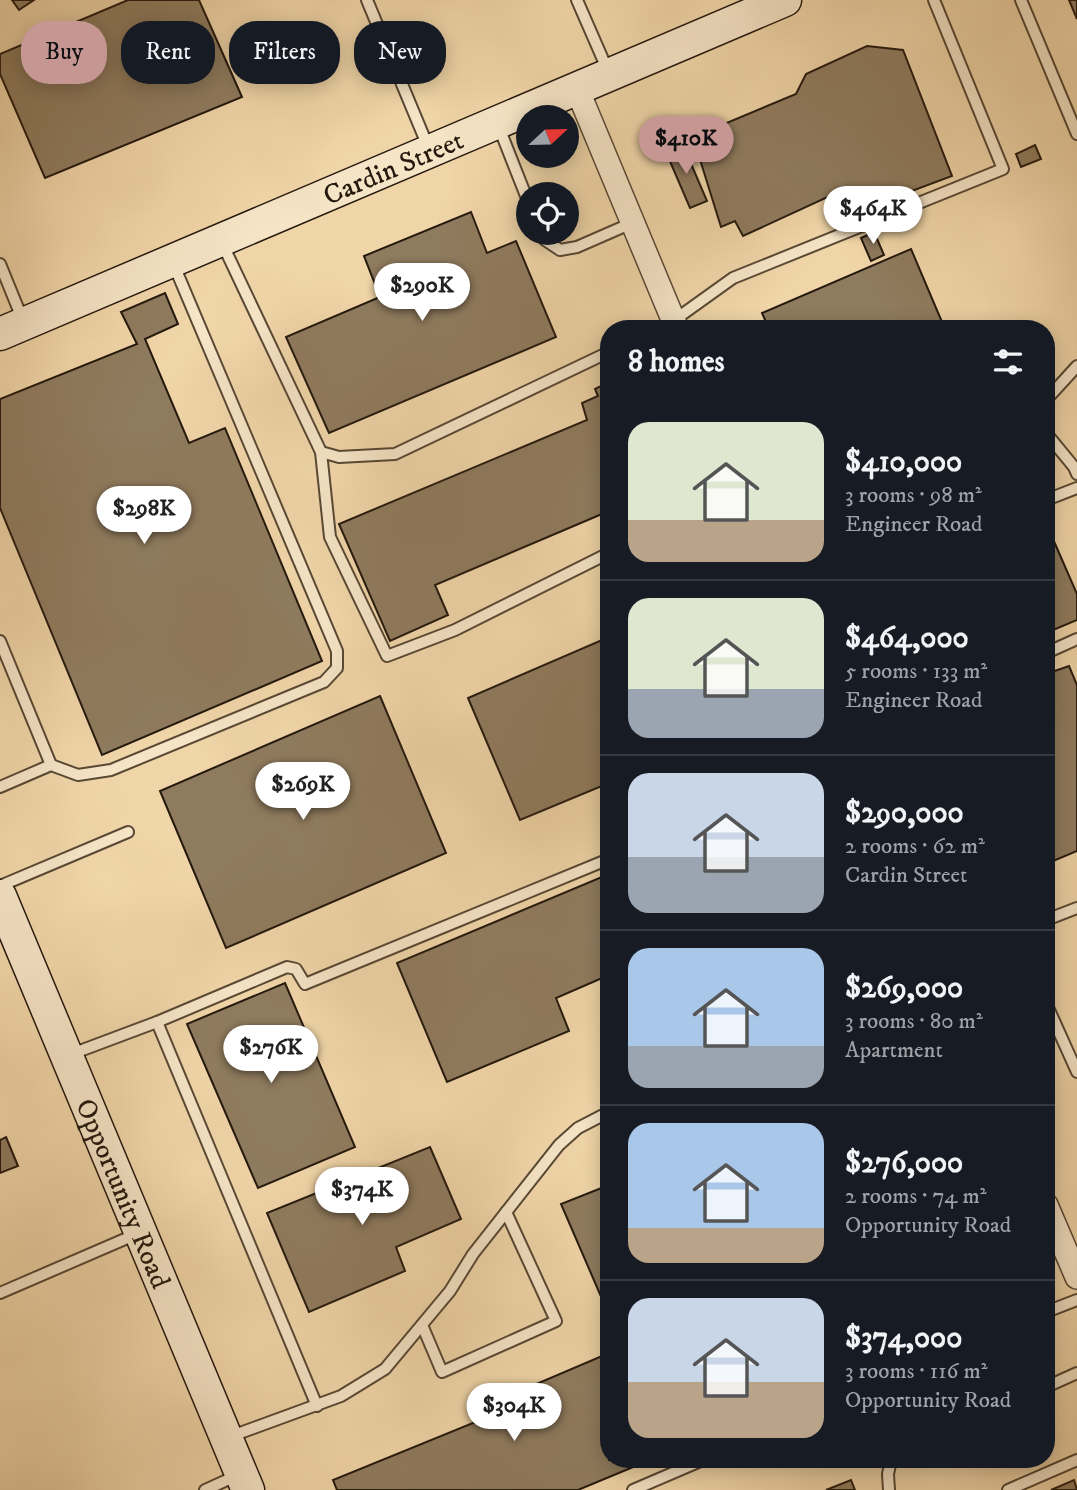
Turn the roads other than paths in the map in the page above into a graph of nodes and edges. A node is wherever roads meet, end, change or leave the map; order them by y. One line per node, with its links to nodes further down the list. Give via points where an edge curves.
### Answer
1 (367, 0): 10 (lane)
2 (577, 0): 6 (lane)
3 (785, 0): 6 (street, Cardin Street)
4 (934, 0): 18 (lane, via 1003,169 733,278)
5 (1021, 0): 9 (lane)
6 (609, 75): 7 (street, Cardin Street)
7 (577, 89): 8 (street, Cardin Street); 12 (street)
8 (496, 123): 10 (street, Cardin Street); 11 (lane)
9 (1077, 134)
10 (430, 151): 13 (street, Cardin Street)
11 (520, 182)
12 (632, 223): 14 (lane, via 577,247 560,250); 17 (street)
13 (221, 240): 15 (street, Cardin Street); 24 (lane)
14 (552, 245)
15 (172, 261): 19 (street, Cardin Street); 34 (lane, via 337,651 337,668 324,682 111,770 78,775)
16 (0, 264): 19 (lane)
17 (667, 320)
18 (677, 320)
19 (12, 329)
20 (600, 356): 24 (lane, via 395,454 339,457)
21 (1077, 366): 22 (lane)
22 (1055, 390)
23 (1055, 444): 25 (lane)
24 (321, 452): 28 (lane, via 330,537 387,656 455,630)
25 (1077, 474)
26 (1077, 488): 27 (lane)
27 (1055, 497)
28 (600, 558)
29 (1077, 639): 31 (lane)
30 (0, 641): 32 (lane)
31 (1055, 649)
32 (11, 669): 33 (lane); 34 (lane)
33 (0, 674)
34 (51, 765): 35 (lane)
35 (0, 787)
36 (128, 832): 38 (lane)
37 (600, 863): 41 (lane, via 305,984 296,969 287,967)
38 (1, 898): 43 (street, Opportunity Road)
39 (1077, 908): 40 (lane)
40 (1055, 917)
41 (158, 1022): 43 (lane); 56 (lane)
42 (1055, 1023): 44 (lane)
43 (67, 1056): 48 (street, Opportunity Road)
44 (1077, 1072)
45 (600, 1117): 46 (lane, via 558,1145)
46 (506, 1212): 53 (lane); 53 (lane, via 556,1321 442,1371)
47 (1055, 1226): 49 (street)
48 (140, 1232): 50 (lane); 57 (street, Opportunity Road)
49 (1077, 1277)
50 (0, 1293)
51 (1077, 1300): 52 (lane)
52 (1055, 1309)
53 (422, 1325): 56 (lane, via 385,1369)
54 (1077, 1373): 55 (lane)
55 (1055, 1383)
56 (317, 1406): 57 (lane)
57 (227, 1438): 61 (street, Opportunity Road)
58 (1077, 1460): 65 (lane)
59 (684, 1468): 63 (lane)
60 (889, 1468): 64 (lane)
61 (245, 1482): 62 (lane)
62 (205, 1490)
63 (633, 1490)
64 (889, 1490)
65 (1008, 1490)

